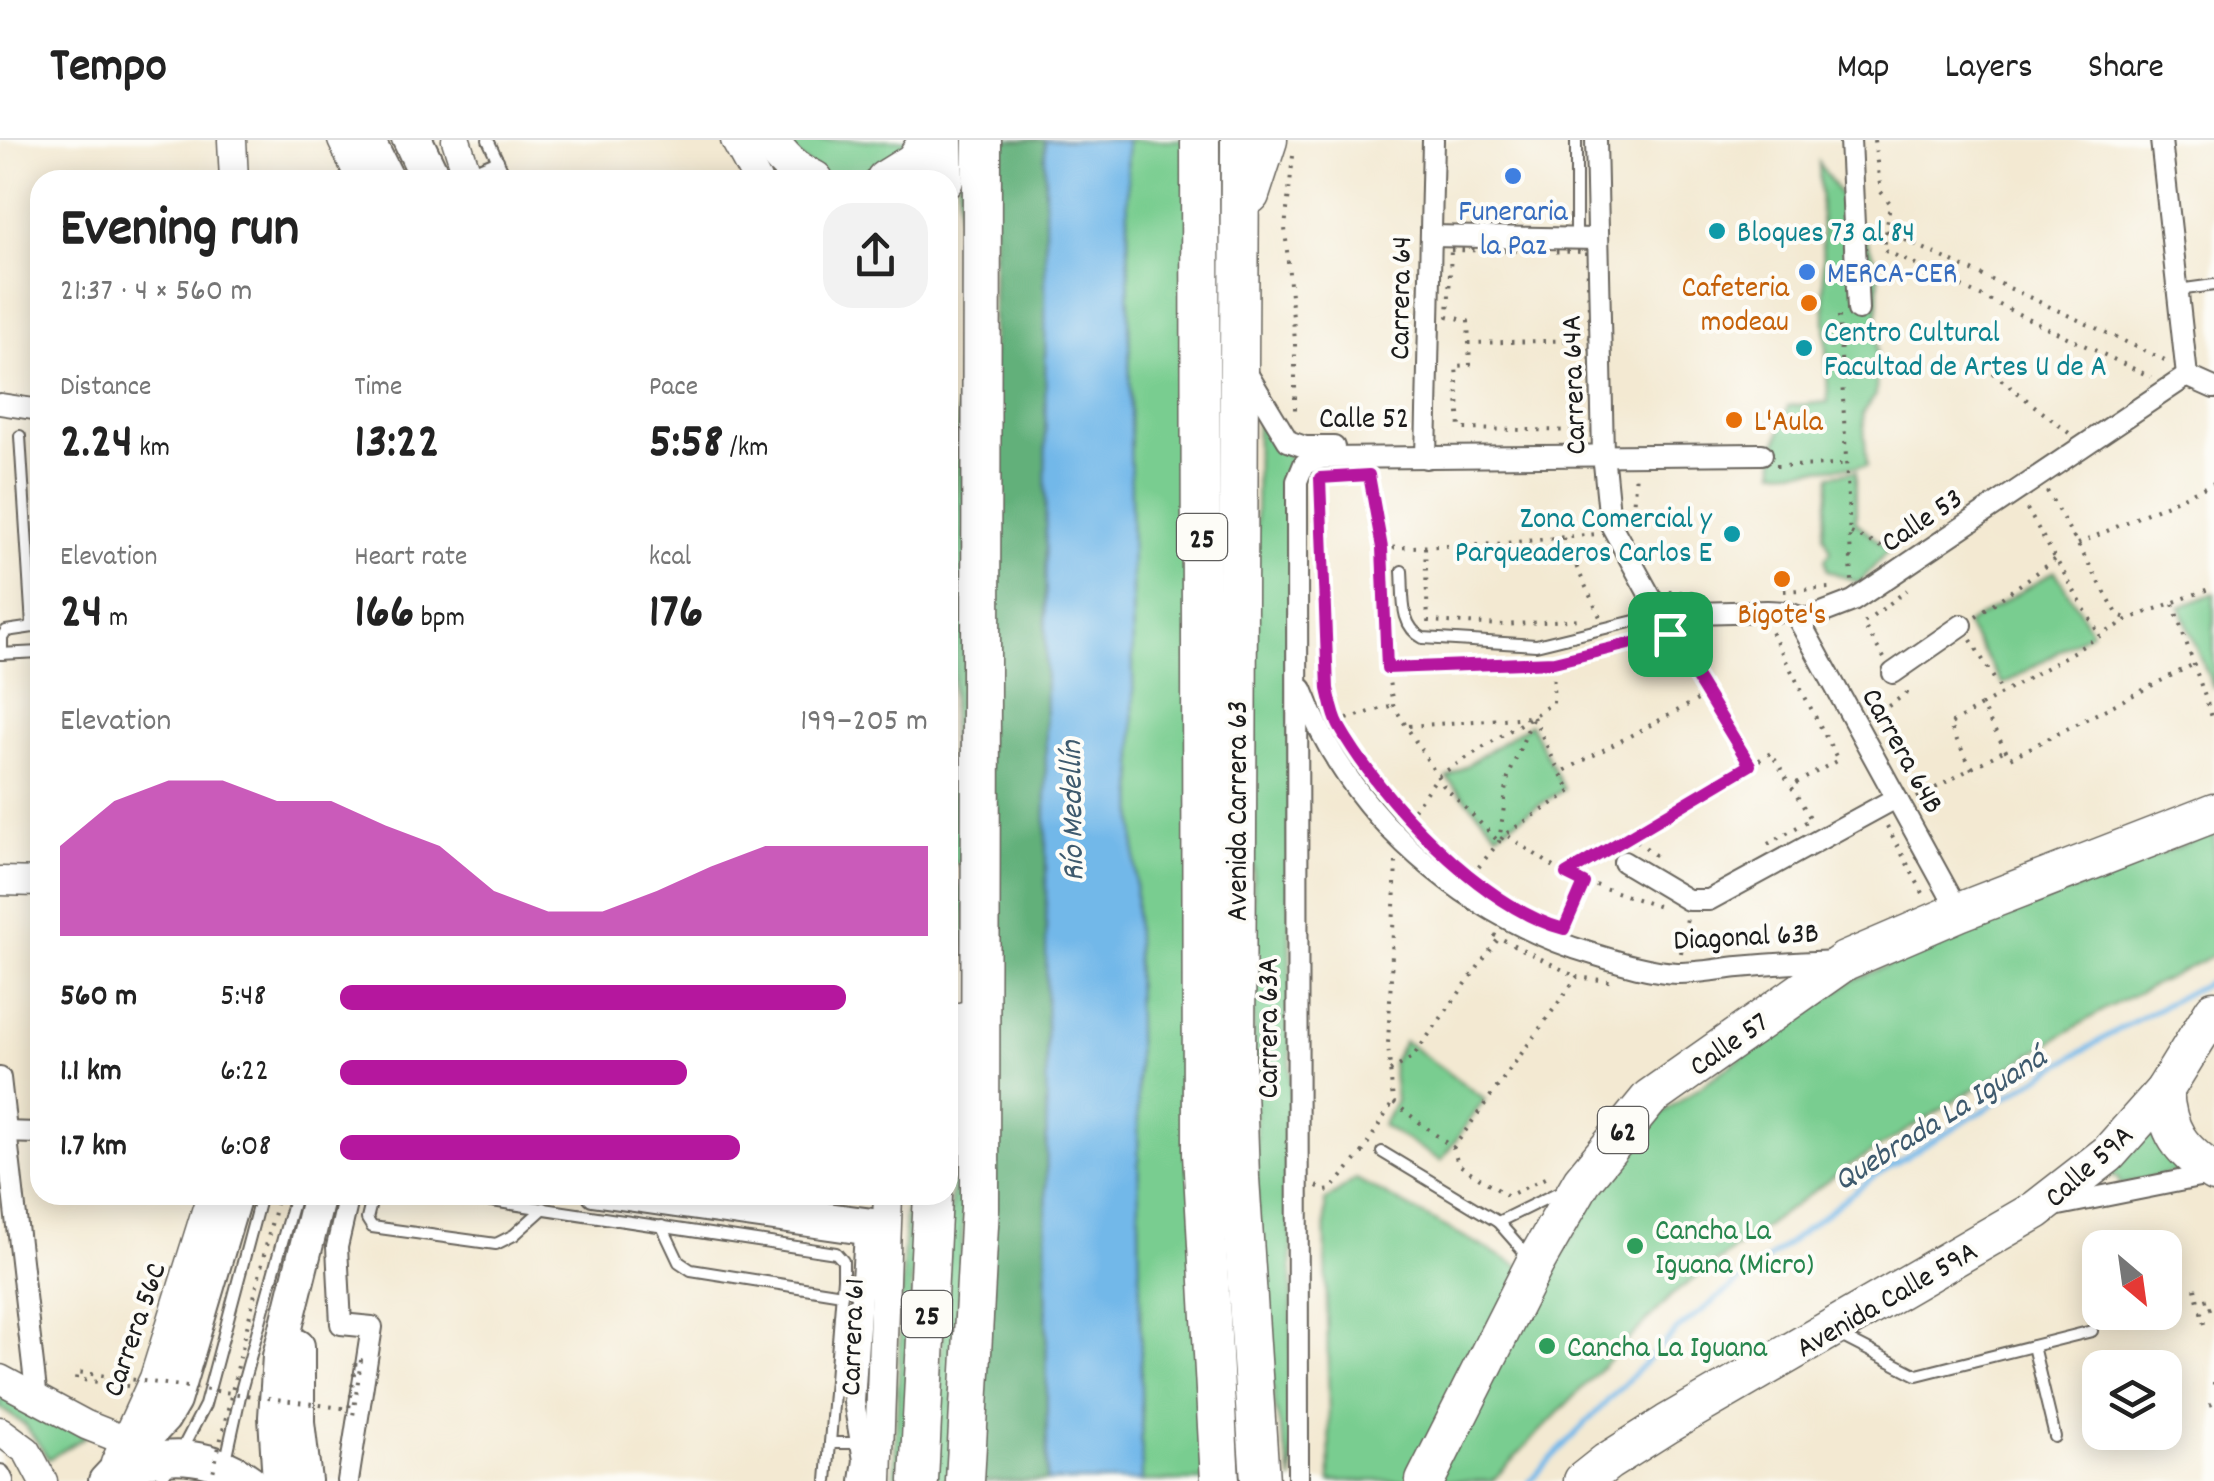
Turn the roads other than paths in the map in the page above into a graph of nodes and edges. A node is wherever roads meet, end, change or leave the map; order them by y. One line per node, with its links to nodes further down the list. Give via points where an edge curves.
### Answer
1 (232, 140): 23 (street)
2 (342, 140): 24 (street)
3 (368, 140): 25 (main road)
4 (384, 140): 26 (lane)
5 (397, 140): 27 (lane)
6 (416, 140): 28 (main road)
7 (456, 140): 29 (street)
8 (488, 140): 22 (lane)
9 (735, 140): 32 (street)
10 (770, 140): 33 (highway)
11 (930, 140): 34 (highway)
12 (944, 140): 35 (highway)
13 (982, 140): 69 (highway, 25)
14 (1200, 140): 70 (highway, Avenida Carrera 63 / 25)
15 (1240, 140): 36 (highway, Avenida Carrera 63 / 25)
16 (1433, 140): 37 (street, Carrera 64)
17 (1576, 140): 38 (lane)
18 (1596, 140): 39 (street, Carrera 64A)
19 (1850, 140): 42 (street)
20 (2161, 140): 41 (street)
21 (1281, 146): 36 (highway)
22 (498, 160): 30 (lane); 31 (lane)
23 (234, 170)
24 (356, 170)
25 (383, 170)
26 (399, 170)
27 (411, 170)
28 (448, 170)
29 (457, 170)
30 (475, 170)
31 (502, 170)
32 (752, 170)
33 (796, 170)
34 (901, 170)
35 (944, 170)
36 (1240, 230): 43 (highway, Avenida Carrera 63 / 25)
37 (1431, 236): 38 (street); 49 (street, Carrera 64)
38 (1576, 238): 39 (street)
39 (1598, 239): 50 (street, Carrera 64A)
40 (2214, 286): 41 (lane)
41 (2178, 290): 44 (street)
42 (1848, 310)
43 (1239, 359): 49 (street, Calle 52, via 1295,445); 74 (highway, Avenida Carrera 63 / 25)
44 (2186, 376): 45 (street); 56 (street, Calle 53, via 1852,593 1806,619)
45 (2214, 388)
46 (0, 404): 47 (street)
47 (30, 408)
48 (20, 436): 53 (lane)
49 (1426, 453): 50 (street, Calle 52, via 1495,448); 52 (street, Calle 52)
50 (1604, 454): 51 (street, Calle 52); 55 (street, Carrera 64A, via 1610,523)
51 (1768, 460)
52 (1316, 469): 62 (street, Carrera 63A, via 1304,464 1297,481)
53 (30, 555)
54 (1402, 572): 55 (lane, via 1406,623 1424,638 1536,645)
55 (1660, 614): 56 (street, Calle 53, via 1743,610)
56 (1796, 617): 63 (street, Carrera 64B, via 1853,701)
57 (1962, 626): 61 (street)
58 (30, 627): 60 (lane, via 6,631)
59 (30, 653): 60 (lane)
60 (1, 654)
61 (1893, 672)
62 (1297, 676): 71 (street, Diagonal 63B, via 1330,750 1382,820 1437,872 1516,924 1622,963 1678,973); 129 (street, Carrera 63A)
63 (1905, 799): 65 (street, via 1709,900 1688,900); 68 (street, Carrera 64B)
64 (2214, 812): 68 (highway, Calle 57 / 62)
65 (1624, 862)
66 (0, 881): 67 (street)
67 (30, 882)
68 (1944, 907): 71 (highway, Calle 57 / 62)
69 (981, 930): 73 (highway); 125 (highway, 25, via 980,1257)
70 (1204, 935): 74 (highway); 126 (highway, Avenida Carrera 63 / 25, via 1202,1154)
71 (1845, 961): 81 (highway, Calle 57 / 62, via 1650,1098)
72 (2210, 1016): 76 (highway, Calle 59A)
73 (958, 1053)
74 (1236, 1060): 108 (highway, Avenida Carrera 63 / 25)
75 (0, 1078): 77 (street)
76 (2164, 1091): 80 (highway, via 2175,1138); 95 (highway, Calle 59A, via 2108,1154)
77 (3, 1132): 78 (street); 107 (street)
78 (30, 1133)
79 (1382, 1152): 96 (lane)
80 (2214, 1174): 95 (street, Calle 59A)
81 (1571, 1176): 96 (lane); 98 (highway, Calle 57 / 62)
82 (207, 1205): 112 (street, Carrera 56C)
83 (232, 1205): 112 (main road, via 182,1381 164,1418)
84 (257, 1205): 114 (lane, via 205,1405)
85 (292, 1205): 115 (lane, via 242,1387)
86 (316, 1205): 99 (main road)
87 (346, 1205): 120 (street, via 337,1247 341,1324 372,1326)
88 (370, 1205): 92 (lane, via 372,1227 496,1244)
89 (523, 1205): 92 (lane)
90 (842, 1205): 94 (street)
91 (932, 1205): 124 (highway, 25)
92 (544, 1208): 93 (lane)
93 (648, 1208): 97 (lane); 100 (street, via 865,1234)
94 (888, 1208): 100 (street, Carrera 61)
95 (2036, 1210): 102 (highway, Avenida Calle 59A)
96 (1498, 1222): 98 (lane)
97 (662, 1226): 100 (lane, via 836,1253); 101 (lane, via 691,1270)
98 (1534, 1263): 130 (highway, Calle 57 / 62)
99 (298, 1274): 118 (main road, via 275,1386); 119 (main road, via 298,1422)
100 (864, 1279): 101 (lane); 105 (street, Carrera 61)
101 (842, 1294): 105 (lane)
102 (1832, 1331): 104 (lane, via 1917,1375); 131 (highway, Avenida Calle 59A, via 1667,1424)
103 (2092, 1332): 104 (lane)
104 (2033, 1346): 110 (lane)
105 (858, 1367): 111 (street, Carrera 61); 113 (lane)
106 (0, 1379): 107 (street)
107 (38, 1400): 112 (street)
108 (1256, 1415): 127 (highway, Avenida Carrera 63 / 25); 128 (main road)
109 (0, 1431): 116 (street, via 27,1451)
110 (2055, 1438)
111 (870, 1442): 113 (lane); 122 (street); 123 (street, Carrera 61)
112 (132, 1443): 114 (street); 117 (main road)
113 (830, 1443): 121 (lane)
114 (168, 1469): 115 (main road); 117 (main road, via 128,1468)
115 (226, 1478)
116 (43, 1481)
117 (105, 1481)
118 (280, 1481)
119 (305, 1481)
120 (348, 1481)
121 (827, 1481)
122 (862, 1481)
123 (878, 1481)
124 (919, 1481)
125 (965, 1481)
126 (1220, 1481)
127 (1260, 1481)
128 (1275, 1481)
129 (1298, 1481)
130 (1426, 1481)
131 (1582, 1481)

